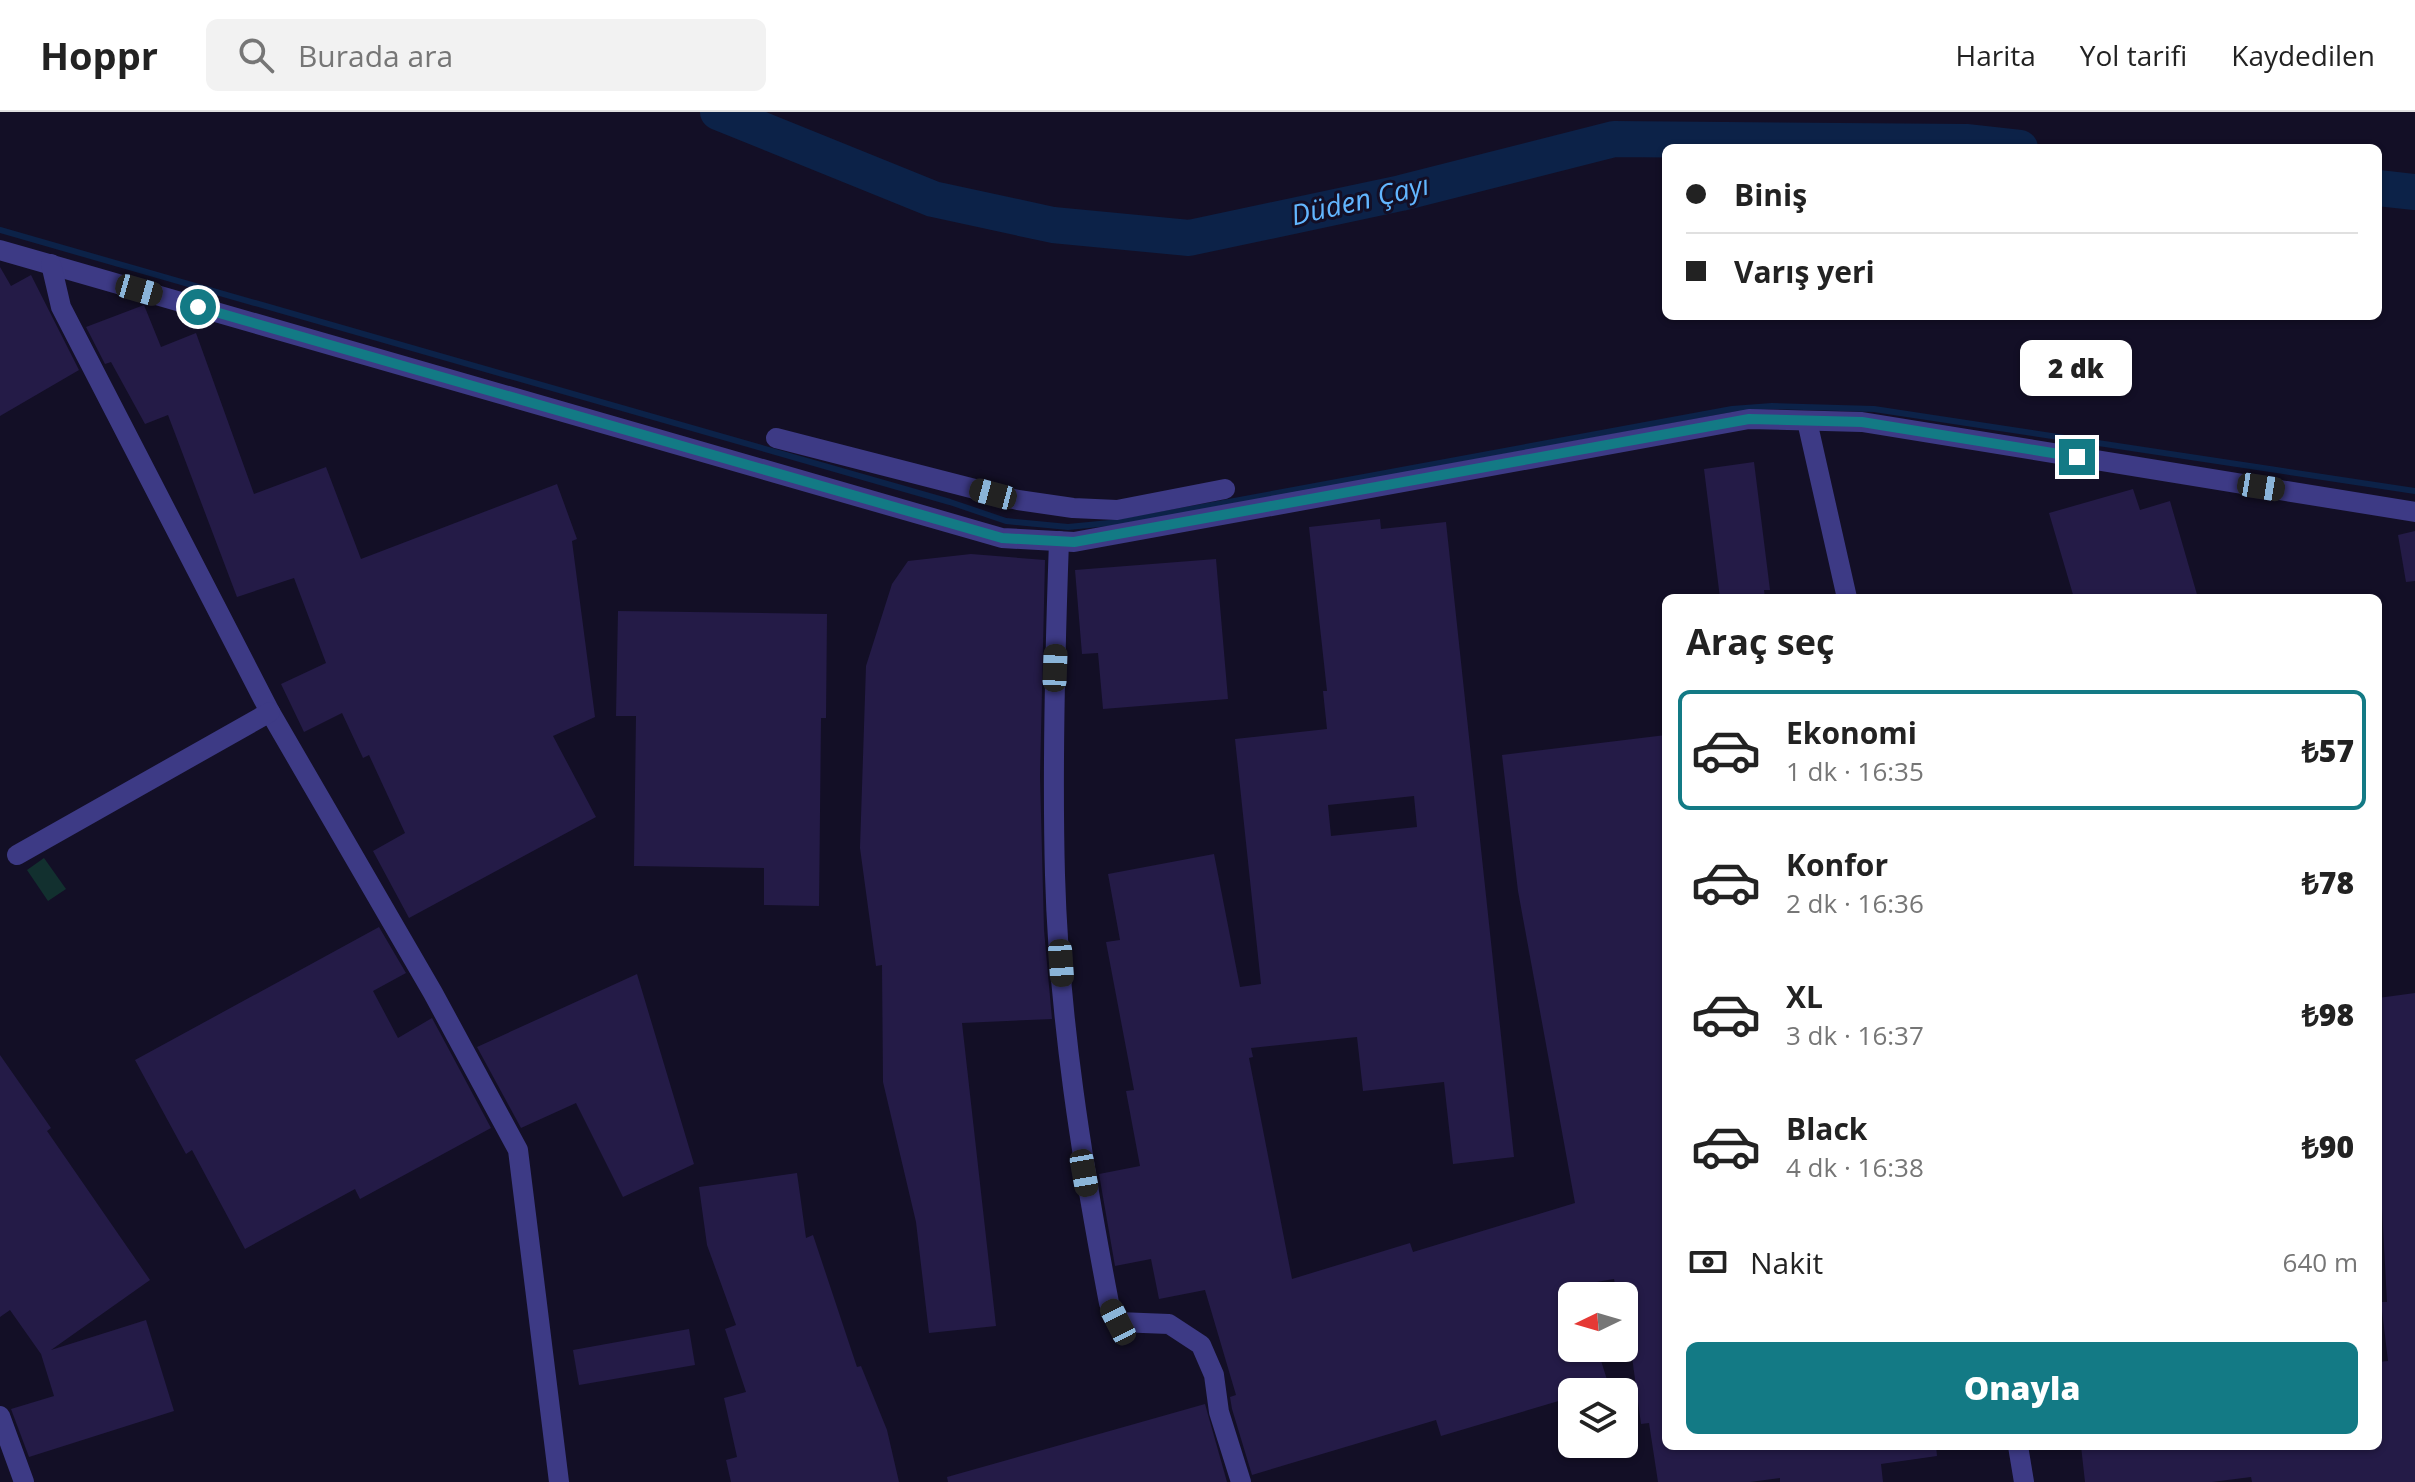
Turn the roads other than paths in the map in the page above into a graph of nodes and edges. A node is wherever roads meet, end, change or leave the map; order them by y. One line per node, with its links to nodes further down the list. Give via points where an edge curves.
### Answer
1 (0, 250): 2 (street)
2 (51, 264): 7 (street); 11 (street, via 61,307)
3 (1807, 421): 8 (street, via 1862,422); 9 (street, via 1749,419 1192,522); 10 (street)
4 (776, 438): 5 (street)
5 (891, 473): 6 (street, via 1084,509 1117,510); 7 (street)
6 (1225, 489)
7 (882, 502): 9 (street, via 1002,538)
8 (2415, 512)
9 (1059, 541): 17 (street, via 1056,892 1084,1173 1109,1303 1118,1322 1169,1324 1201,1345 1214,1375 1219,1412)
10 (1846, 594)
11 (270, 712): 12 (street); 16 (street, via 518,1150)
12 (17, 855)
13 (0, 1416): 15 (street)
14 (2019, 1450): 18 (street)
15 (24, 1482)
16 (559, 1482)
17 (1241, 1482)
18 (2024, 1482)

